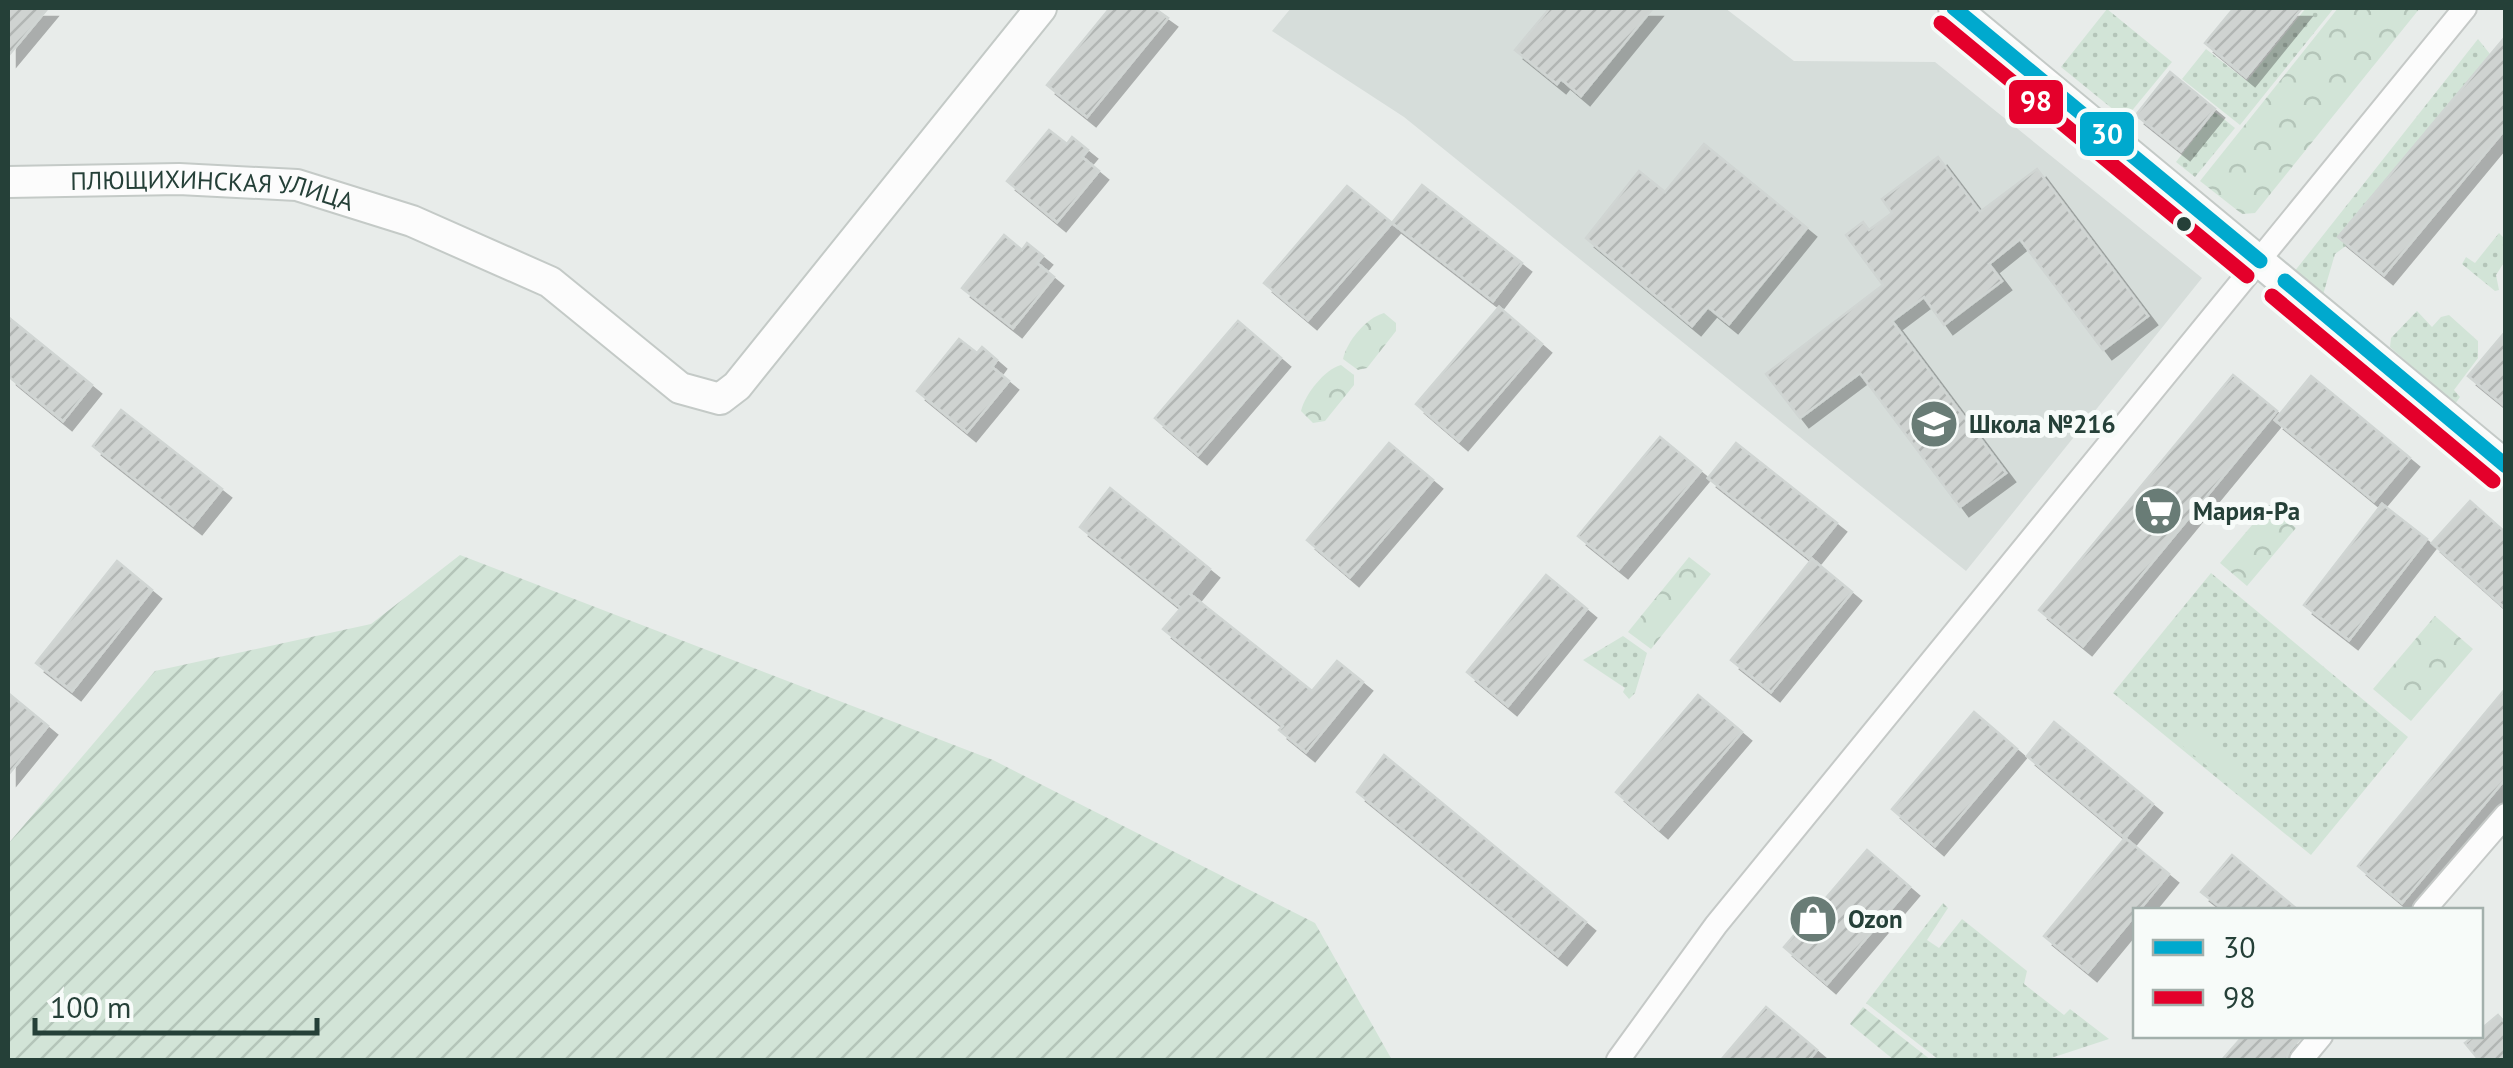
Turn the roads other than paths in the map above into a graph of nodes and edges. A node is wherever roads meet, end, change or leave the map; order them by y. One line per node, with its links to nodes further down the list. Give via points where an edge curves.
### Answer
1 (1041, 8): 4 (street, ПЛЮЩИХИНСКАЯ УЛИЦА, via 720,398 680,388 550,282 412,222 297,185)
2 (1954, 8): 5 (street)
3 (2466, 8): 5 (street)
4 (8, 182)
5 (2260, 261): 6 (street); 10 (street, via 1716,925)
6 (2506, 466)
7 (2506, 815): 8 (street)
8 (2426, 908)
9 (2319, 1038): 11 (street)
10 (1618, 1060)
11 (2302, 1060)

